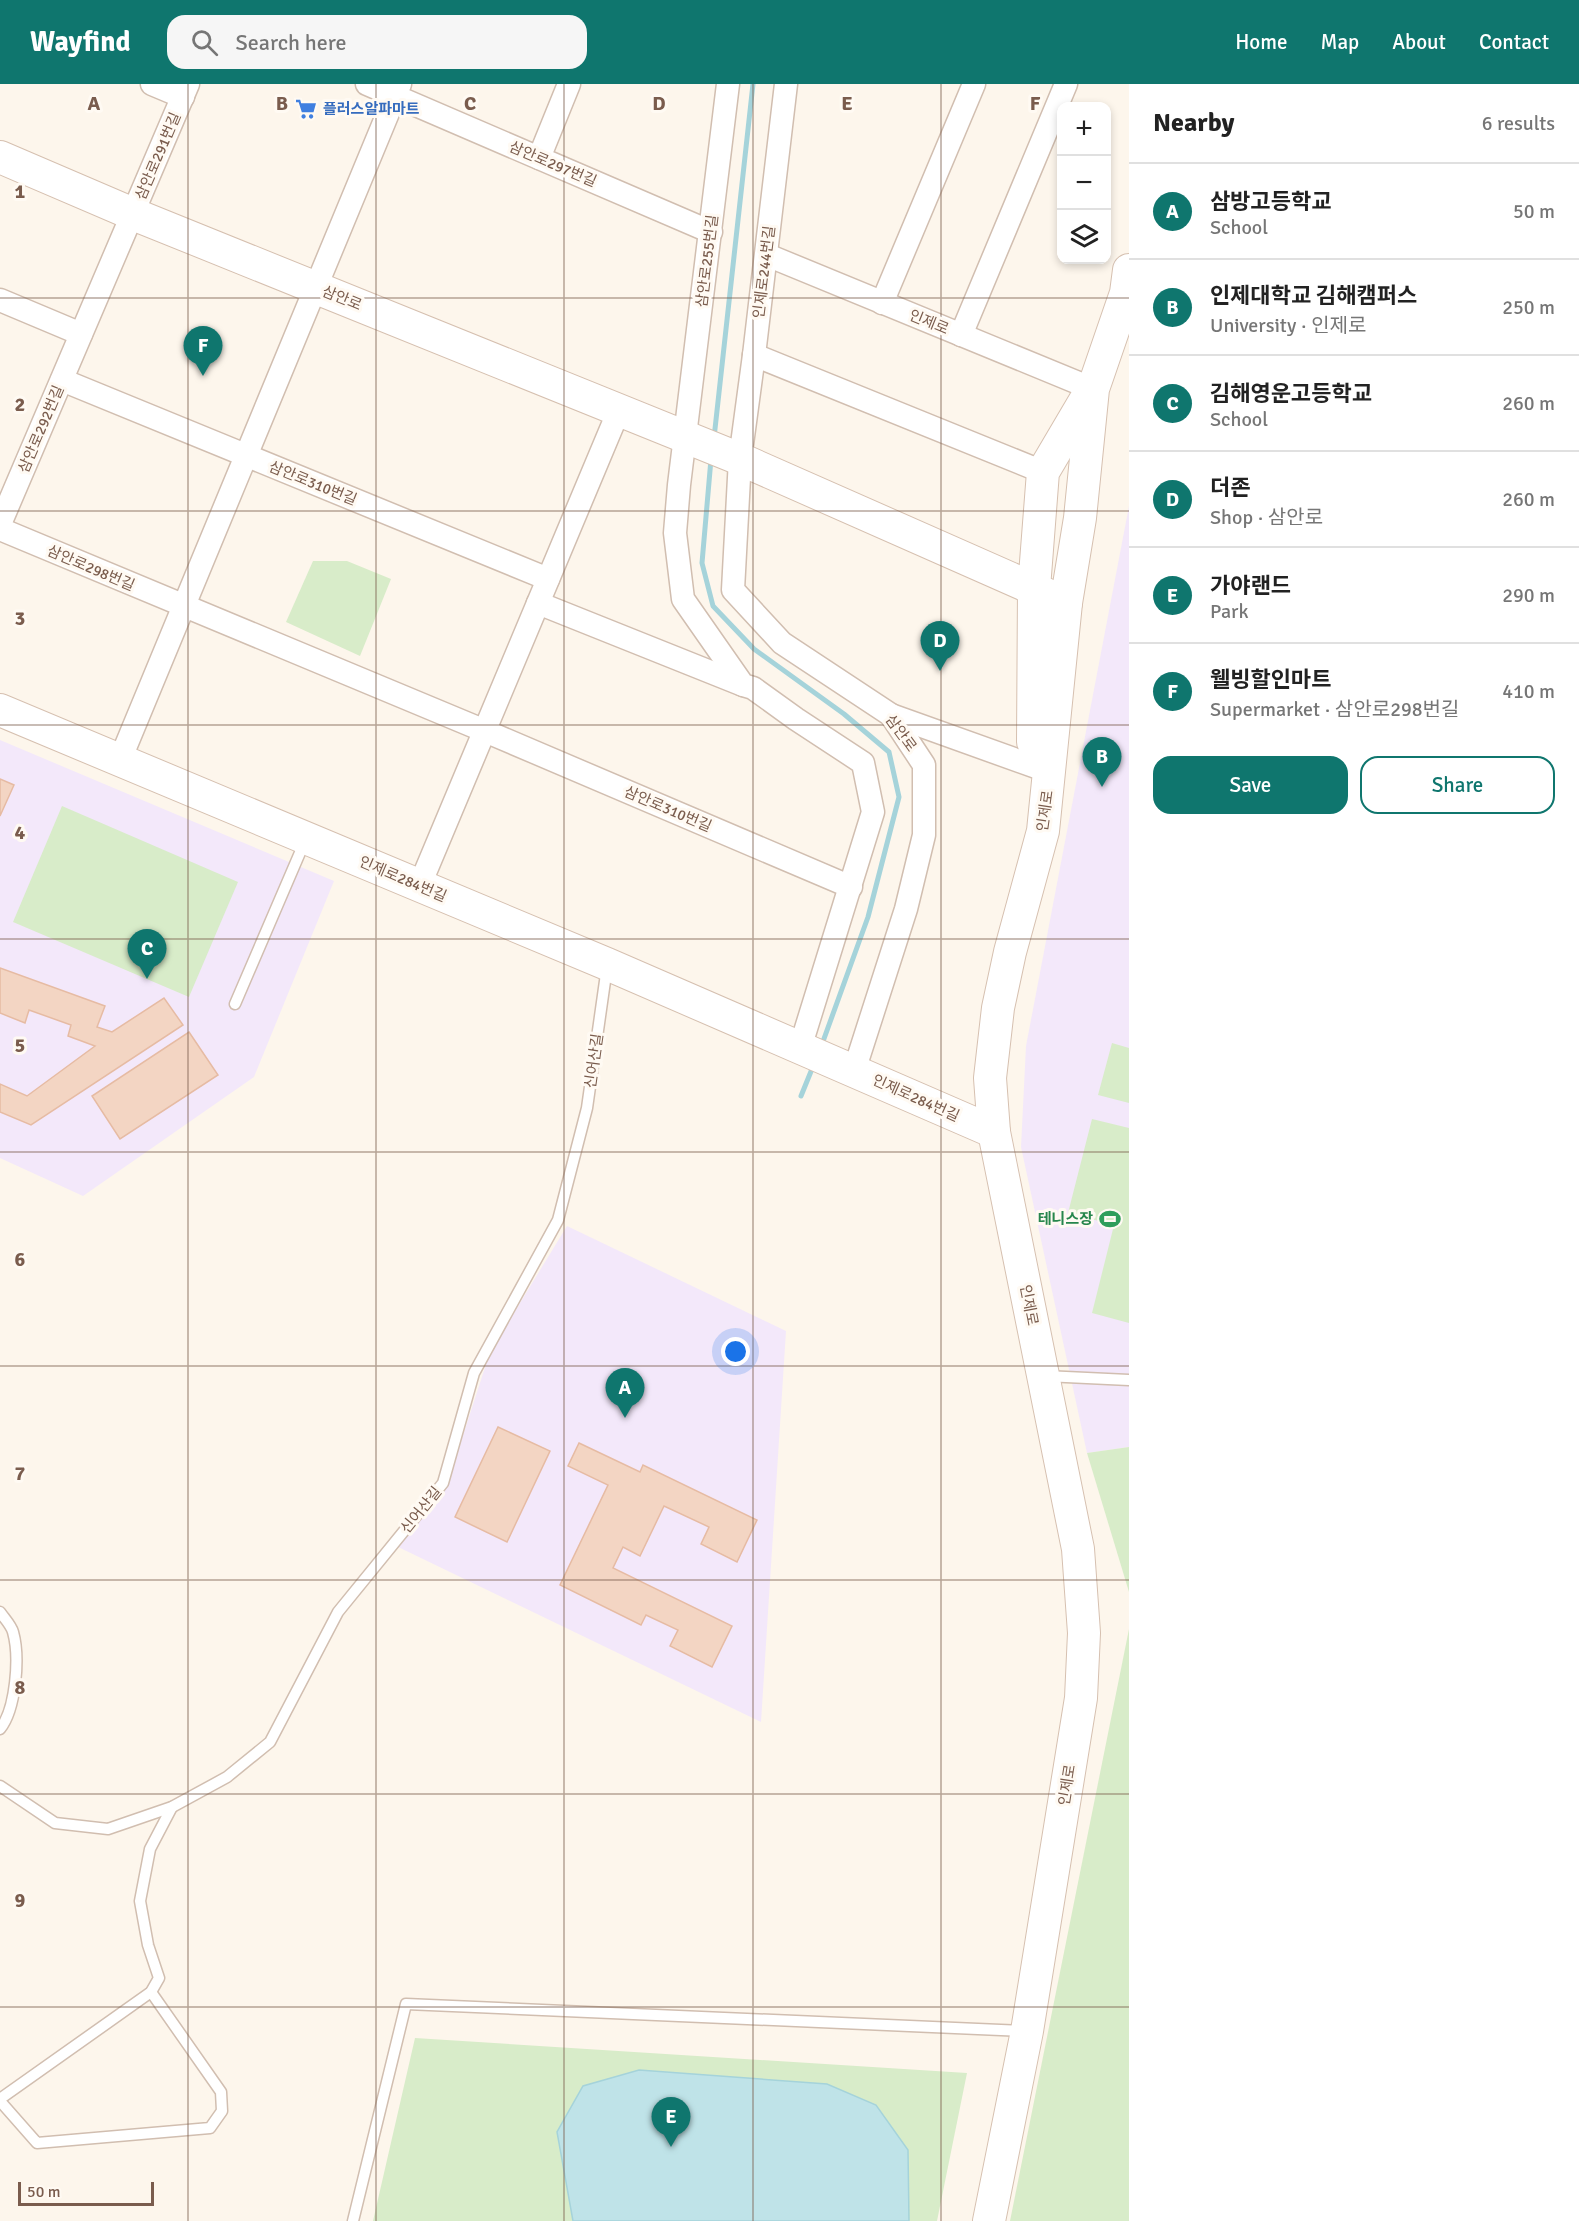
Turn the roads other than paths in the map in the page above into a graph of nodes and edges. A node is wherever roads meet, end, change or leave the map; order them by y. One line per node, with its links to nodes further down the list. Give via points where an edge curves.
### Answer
1 (152, 84): 9 (street, 삼안로291번길)
2 (367, 84): 8 (street, 삼안로297번길)
3 (569, 84): 11 (street)
4 (728, 84): 13 (street, 삼안로255번길)
5 (786, 84): 14 (street, 인제로244번길)
6 (974, 84): 17 (street)
7 (1066, 84): 20 (street)
8 (398, 90): 11 (street, 삼안로297번길); 16 (street)
9 (186, 91): 12 (street, 삼안로291번길)
10 (0, 157): 12 (main road, 삼안로)
11 (539, 158): 13 (street, 삼안로297번길)
12 (133, 214): 16 (main road, 삼안로); 19 (street, 삼안로292번길)
13 (711, 232): 25 (street, 삼안로255번길)
14 (766, 255): 17 (street, 인제로); 21 (street, 인제로244번길)
15 (1129, 270): 23 (main road, 인제로, via 1126,292)
16 (315, 287): 24 (main road, 삼안로); 26 (street)
17 (882, 303): 20 (street, 인제로)
18 (1, 304): 19 (street)
19 (81, 334): 22 (street, 삼안로292번길)
20 (961, 335): 23 (street, 인제로)
21 (754, 355): 27 (street, 인제로244번길); 28 (street)
22 (62, 380): 26 (street); 29 (street, 삼안로292번길)
23 (1092, 389): 28 (main road); 34 (main road, 인제로, via 1080,518)
24 (619, 410): 25 (main road, 삼안로); 31 (street)
25 (690, 439): 27 (main road, 삼안로); 36 (street, via 675,533 683,598)
26 (245, 455): 31 (street, 삼안로310번길); 35 (street)
27 (736, 458): 32 (main road); 38 (street, 삼안로, via 733,590 782,643)
28 (1043, 472): 32 (main road)
29 (0, 524)
30 (0, 529): 35 (street, 삼안로298번길)
31 (548, 579): 33 (street)
32 (1034, 588): 34 (main road); 41 (main road, via 1033,742)
33 (538, 603): 36 (street); 39 (street)
34 (1066, 603): 41 (main road, 인제로)
35 (182, 606): 39 (street, 삼안로310번길); 40 (street)
36 (743, 686): 44 (street, via 753,688 863,763 873,812)
37 (0, 710): 40 (main road, 인제로284번길)
38 (891, 715): 41 (street); 48 (street, 삼안로, via 924,765 924,835 906,909)
39 (484, 731): 43 (street); 44 (street, 삼안로310번길)
40 (120, 760): 42 (main road, 인제로284번길)
41 (1050, 772): 49 (main road, 인제로, via 1042,831 998,1008 990,1078)
42 (307, 838): 43 (main road, 인제로284번길); 46 (lane)
43 (419, 887): 45 (main road, 인제로284번길)
44 (851, 887): 47 (street)
45 (607, 964): 47 (main road, 인제로284번길); 55 (lane, 신어산길, via 587,1107 558,1220 474,1373 443,1483 338,1612 270,1742 227,1777)
46 (235, 1004)
47 (802, 1049): 48 (main road, 인제로284번길)
48 (847, 1068): 49 (main road, 인제로284번길)
49 (994, 1132): 50 (main road, 인제로)
50 (1043, 1376): 51 (lane); 57 (main road, 인제로, via 1078,1549 1084,1633 1081,1698)
51 (1129, 1380)
52 (0, 1612): 53 (lane, via 13,1631 17,1676 7,1720)
53 (0, 1729)
54 (0, 1786): 55 (lane, 신어산길, via 55,1823 108,1829)
55 (172, 1807): 56 (lane, via 150,1849 140,1901 159,1978)
56 (151, 1992): 58 (lane); 58 (lane, via 221,2092 222,2111 210,2128 37,2143)
57 (1027, 2031): 59 (lane, via 406,2004); 60 (main road, 인제로)
58 (0, 2100)
59 (353, 2221)
60 (989, 2221)

